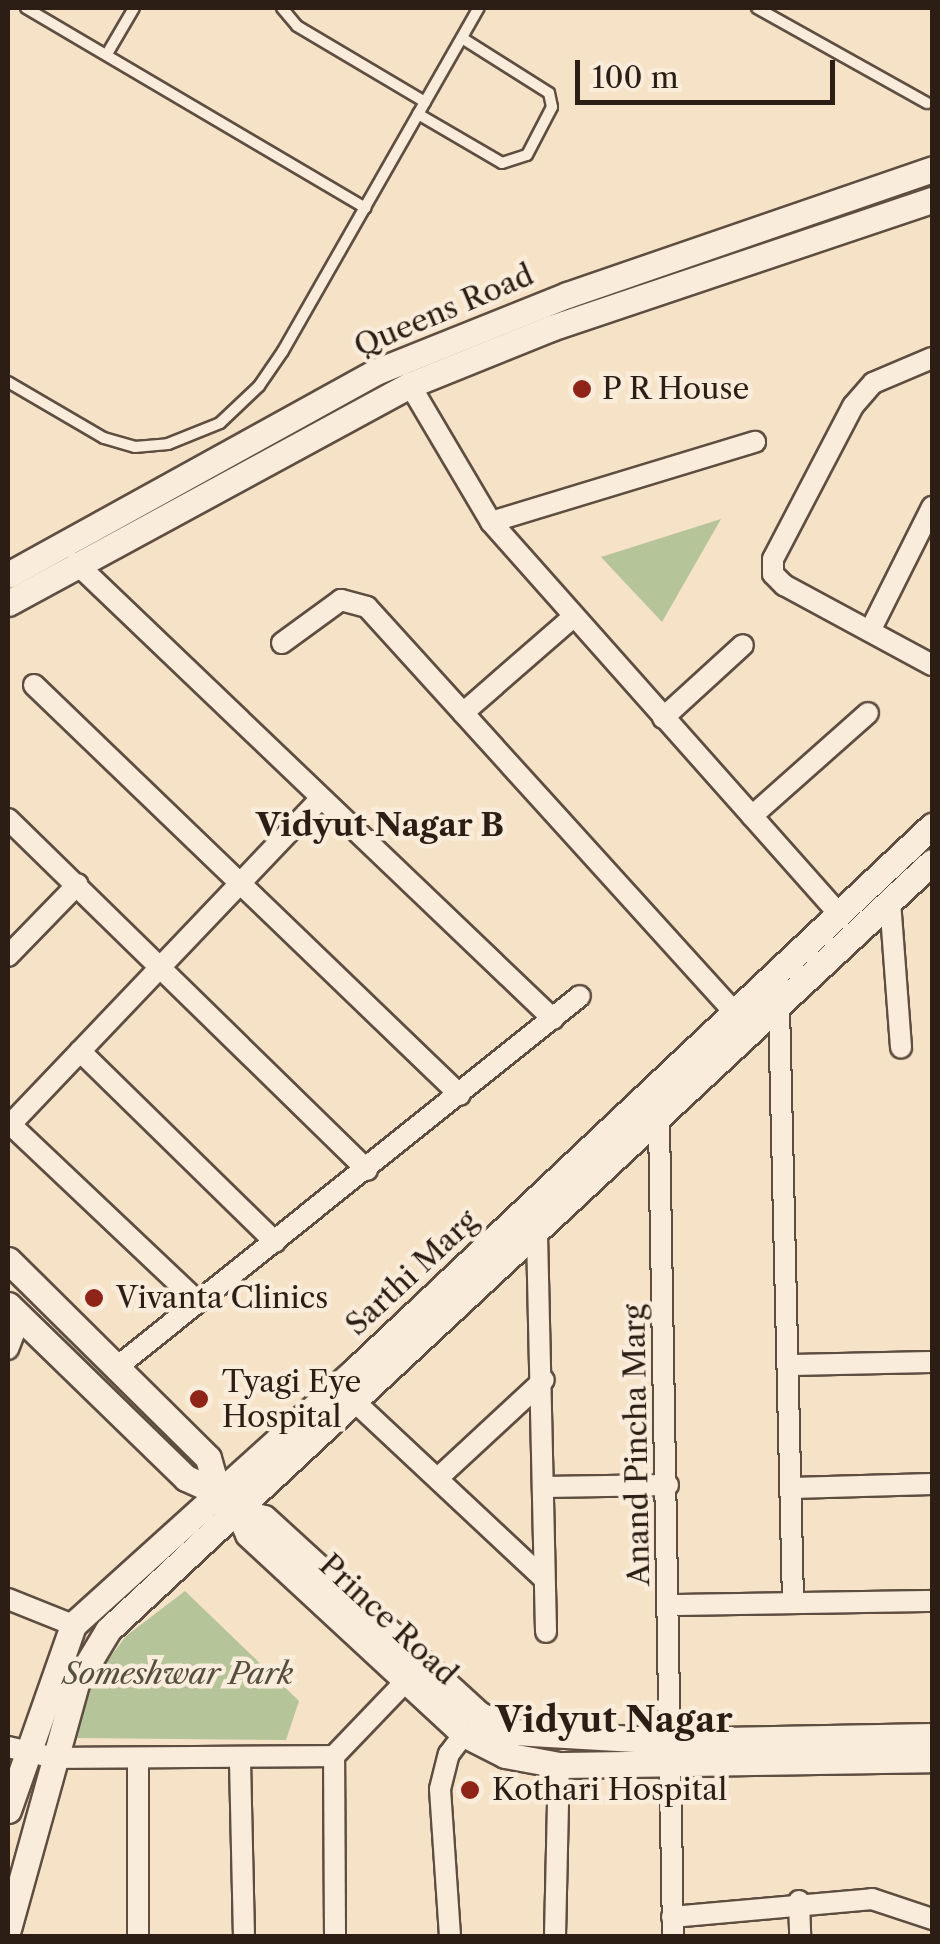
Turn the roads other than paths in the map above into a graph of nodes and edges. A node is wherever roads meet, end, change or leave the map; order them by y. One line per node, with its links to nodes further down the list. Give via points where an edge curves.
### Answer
1 (26, 8): 7 (lane)
2 (134, 8): 7 (lane)
3 (282, 8): 8 (lane, via 297,26)
4 (479, 8): 6 (lane)
5 (762, 9): 9 (lane)
6 (462, 38): 8 (lane); 10 (lane, via 549,92 552,107 526,155 502,163)
7 (107, 54): 13 (lane)
8 (426, 102): 10 (lane)
9 (927, 103)
10 (418, 114): 13 (lane)
11 (932, 170): 17 (street, Queens Road, via 550,302 378,371)
12 (932, 200): 16 (street, Queens Road, via 551,328)
13 (364, 208): 15 (lane, via 283,351 220,423 168,444 135,447 104,438)
14 (932, 358): 26 (street, via 873,383 853,406 773,558 773,574 784,585)
15 (8, 382)
16 (410, 385): 19 (street, Queens Road); 21 (street)
17 (260, 434): 19 (street); 23 (street, Queens Road)
18 (755, 442): 21 (street)
19 (275, 457): 22 (street, Queens Road)
20 (932, 507): 26 (street)
21 (491, 522): 25 (street)
22 (76, 563): 24 (street, Queens Road); 34 (street)
23 (8, 575)
24 (8, 603)
25 (572, 618): 31 (street); 33 (street)
26 (870, 630): 29 (street)
27 (282, 644): 31 (street, via 341,600 354,599)
28 (743, 645): 33 (street)
29 (932, 664)
30 (34, 686): 39 (street)
31 (463, 713): 47 (street)
32 (868, 714): 35 (street)
33 (663, 718): 35 (street)
34 (321, 798): 39 (street); 48 (street)
35 (752, 816): 42 (street)
36 (8, 819): 40 (street)
37 (932, 826): 42 (street, Sarthi Marg)
38 (932, 862): 41 (street)
39 (240, 882): 44 (street); 51 (street)
40 (78, 884): 43 (street); 44 (street)
41 (890, 901): 46 (street); 49 (street)
42 (840, 915): 46 (street, Sarthi Marg)
43 (8, 956)
44 (161, 966): 50 (street); 55 (street)
45 (580, 996): 48 (street)
46 (770, 998): 47 (street, Sarthi Marg); 53 (street); 63 (street)
47 (736, 1014): 52 (street, Sarthi Marg)
48 (552, 1018): 51 (street)
49 (900, 1048)
50 (80, 1051): 54 (street); 57 (street)
51 (460, 1095): 55 (street)
52 (641, 1103): 53 (street); 56 (street, Sarthi Marg)
53 (659, 1123): 56 (street); 68 (street, Anand Pincha Marg)
54 (9, 1125): 59 (street)
55 (367, 1170): 57 (street)
56 (521, 1238): 65 (street); 66 (street); 72 (street, Sarthi Marg)
57 (274, 1242): 59 (street)
58 (8, 1260): 64 (street, Prince Road)
59 (198, 1302): 64 (street)
60 (14, 1311): 61 (street); 72 (street, Prince Road, via 186,1478)
61 (8, 1350)
62 (932, 1362): 63 (street)
63 (791, 1364): 71 (street)
64 (117, 1367): 72 (street, Prince Road, via 208,1458)
65 (544, 1380): 67 (street); 70 (street)
66 (354, 1401): 67 (street); 73 (street)
67 (438, 1478): 74 (street)
68 (668, 1484): 70 (street); 78 (street, Anand Pincha Marg)
69 (932, 1484): 71 (street)
70 (544, 1487): 74 (street)
71 (792, 1488): 77 (street)
72 (218, 1492): 73 (street, Prince Road); 79 (street, Sarthi Marg)
73 (237, 1510): 81 (street, Prince Road, via 248,1534); 85 (street, Prince Road, via 264,1518 480,1715 514,1732); 87 (street, via 108,1630 76,1683)
74 (543, 1578): 80 (street)
75 (8, 1599): 79 (street)
76 (932, 1601): 77 (street)
77 (793, 1602): 78 (street)
78 (671, 1604): 85 (street, Anand Pincha Marg)
79 (73, 1624): 84 (street, Sarthi Marg)
80 (546, 1632)
81 (406, 1680): 82 (street, Prince Road); 86 (street)
82 (464, 1734): 91 (street, Prince Road, via 506,1755); 100 (street, via 449,1754 440,1789)
83 (932, 1736): 85 (street, Prince Road)
84 (16, 1750): 87 (street); 92 (street, Sarthi Marg)
85 (669, 1753): 89 (street, Prince Road); 91 (street, Prince Road); 95 (street, Anand Pincha Marg)
86 (334, 1756): 90 (street); 99 (street)
87 (54, 1758): 88 (street); 96 (street)
88 (138, 1759): 90 (street); 97 (street)
89 (932, 1759)
90 (240, 1761): 98 (street)
91 (559, 1765): 101 (street)
92 (8, 1810)
93 (799, 1901): 94 (street, via 872,1899); 95 (street); 102 (street)
94 (925, 1916): 103 (street)
95 (672, 1926)
96 (8, 1929)
97 (138, 1936)
98 (244, 1936)
99 (335, 1936)
100 (450, 1936)
101 (555, 1936)
102 (800, 1936)
103 (916, 1936)

